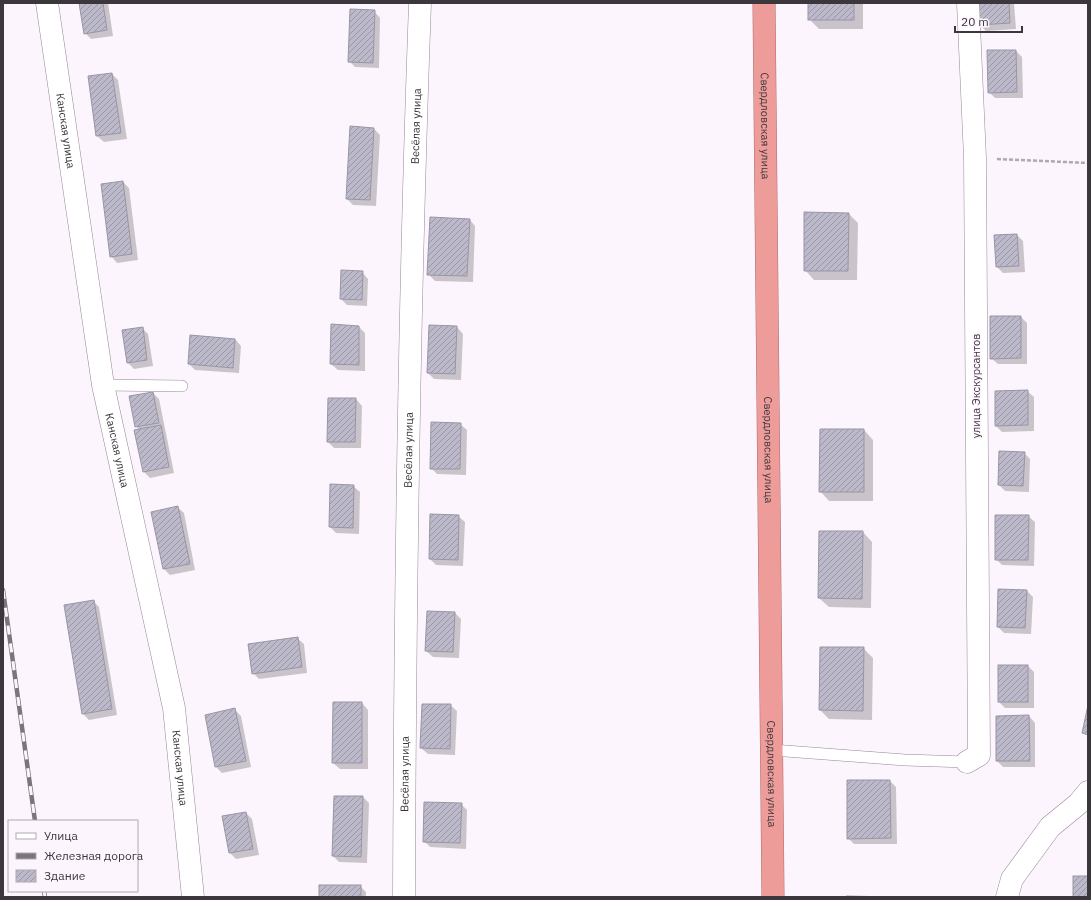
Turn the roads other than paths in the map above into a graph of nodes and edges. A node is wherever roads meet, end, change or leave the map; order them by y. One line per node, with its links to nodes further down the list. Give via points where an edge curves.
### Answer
1 (47, 3): 5 (street, Канская улица)
2 (420, 3): 11 (street, Весёлая улица, via 412,217)
3 (764, 3): 7 (highway, Свердловская улица)
4 (968, 3): 8 (street, улица Экскурсантов, via 975,158 979,755)
5 (103, 385): 6 (lane); 10 (street, Канская улица, via 174,708)
6 (182, 386)
7 (772, 750): 8 (lane); 12 (highway, Свердловская улица)
8 (967, 762)
9 (1088, 792): 13 (street, via 1078,804 1050,827 1012,879)
10 (193, 897)
11 (404, 897)
12 (773, 897)
13 (1008, 897)

